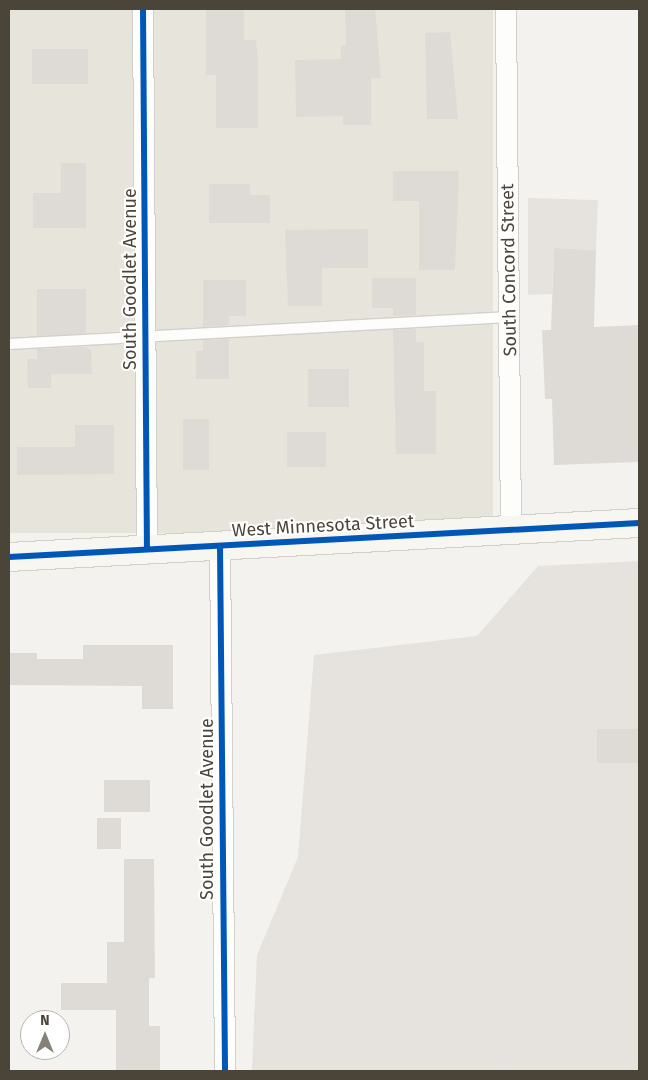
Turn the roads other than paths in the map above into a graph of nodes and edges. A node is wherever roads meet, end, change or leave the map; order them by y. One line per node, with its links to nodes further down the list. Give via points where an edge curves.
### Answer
1 (143, 9): 4 (street, South Goodlet Avenue)
2 (506, 9): 3 (street, South Concord Street)
3 (510, 318): 4 (lane); 7 (street, South Concord Street)
4 (146, 338): 5 (lane); 9 (street, South Goodlet Avenue)
5 (9, 344)
6 (639, 523): 7 (street, West Minnesota Street)
7 (511, 531): 8 (street, West Minnesota Street)
8 (220, 546): 9 (street, West Minnesota Street); 11 (street, South Goodlet Avenue)
9 (148, 549): 10 (street, West Minnesota Street)
10 (9, 557)
11 (225, 1071)

